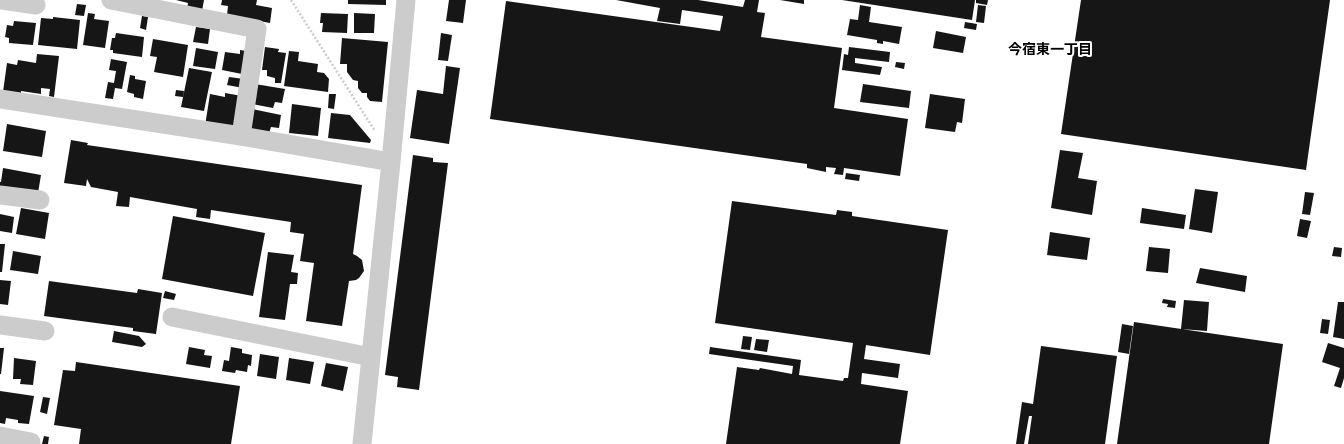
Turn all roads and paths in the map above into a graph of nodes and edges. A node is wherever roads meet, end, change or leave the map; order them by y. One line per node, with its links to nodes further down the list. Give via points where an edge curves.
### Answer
1 (2, 0): 5 (street)
2 (111, 0): 7 (street, via 258,28)
3 (291, 0): 8 (path, via 382,142)
4 (406, 0): 8 (street)
5 (36, 6)
6 (0, 99): 7 (street)
7 (241, 136): 9 (street)
8 (393, 143): 9 (street)
9 (392, 162): 15 (street)
10 (0, 195): 11 (street)
11 (40, 200)
12 (172, 317): 15 (street)
13 (0, 325): 14 (street)
14 (45, 331)
15 (371, 357): 18 (street)
16 (0, 436): 17 (street, via 31,442)
17 (30, 444)
18 (362, 444)

